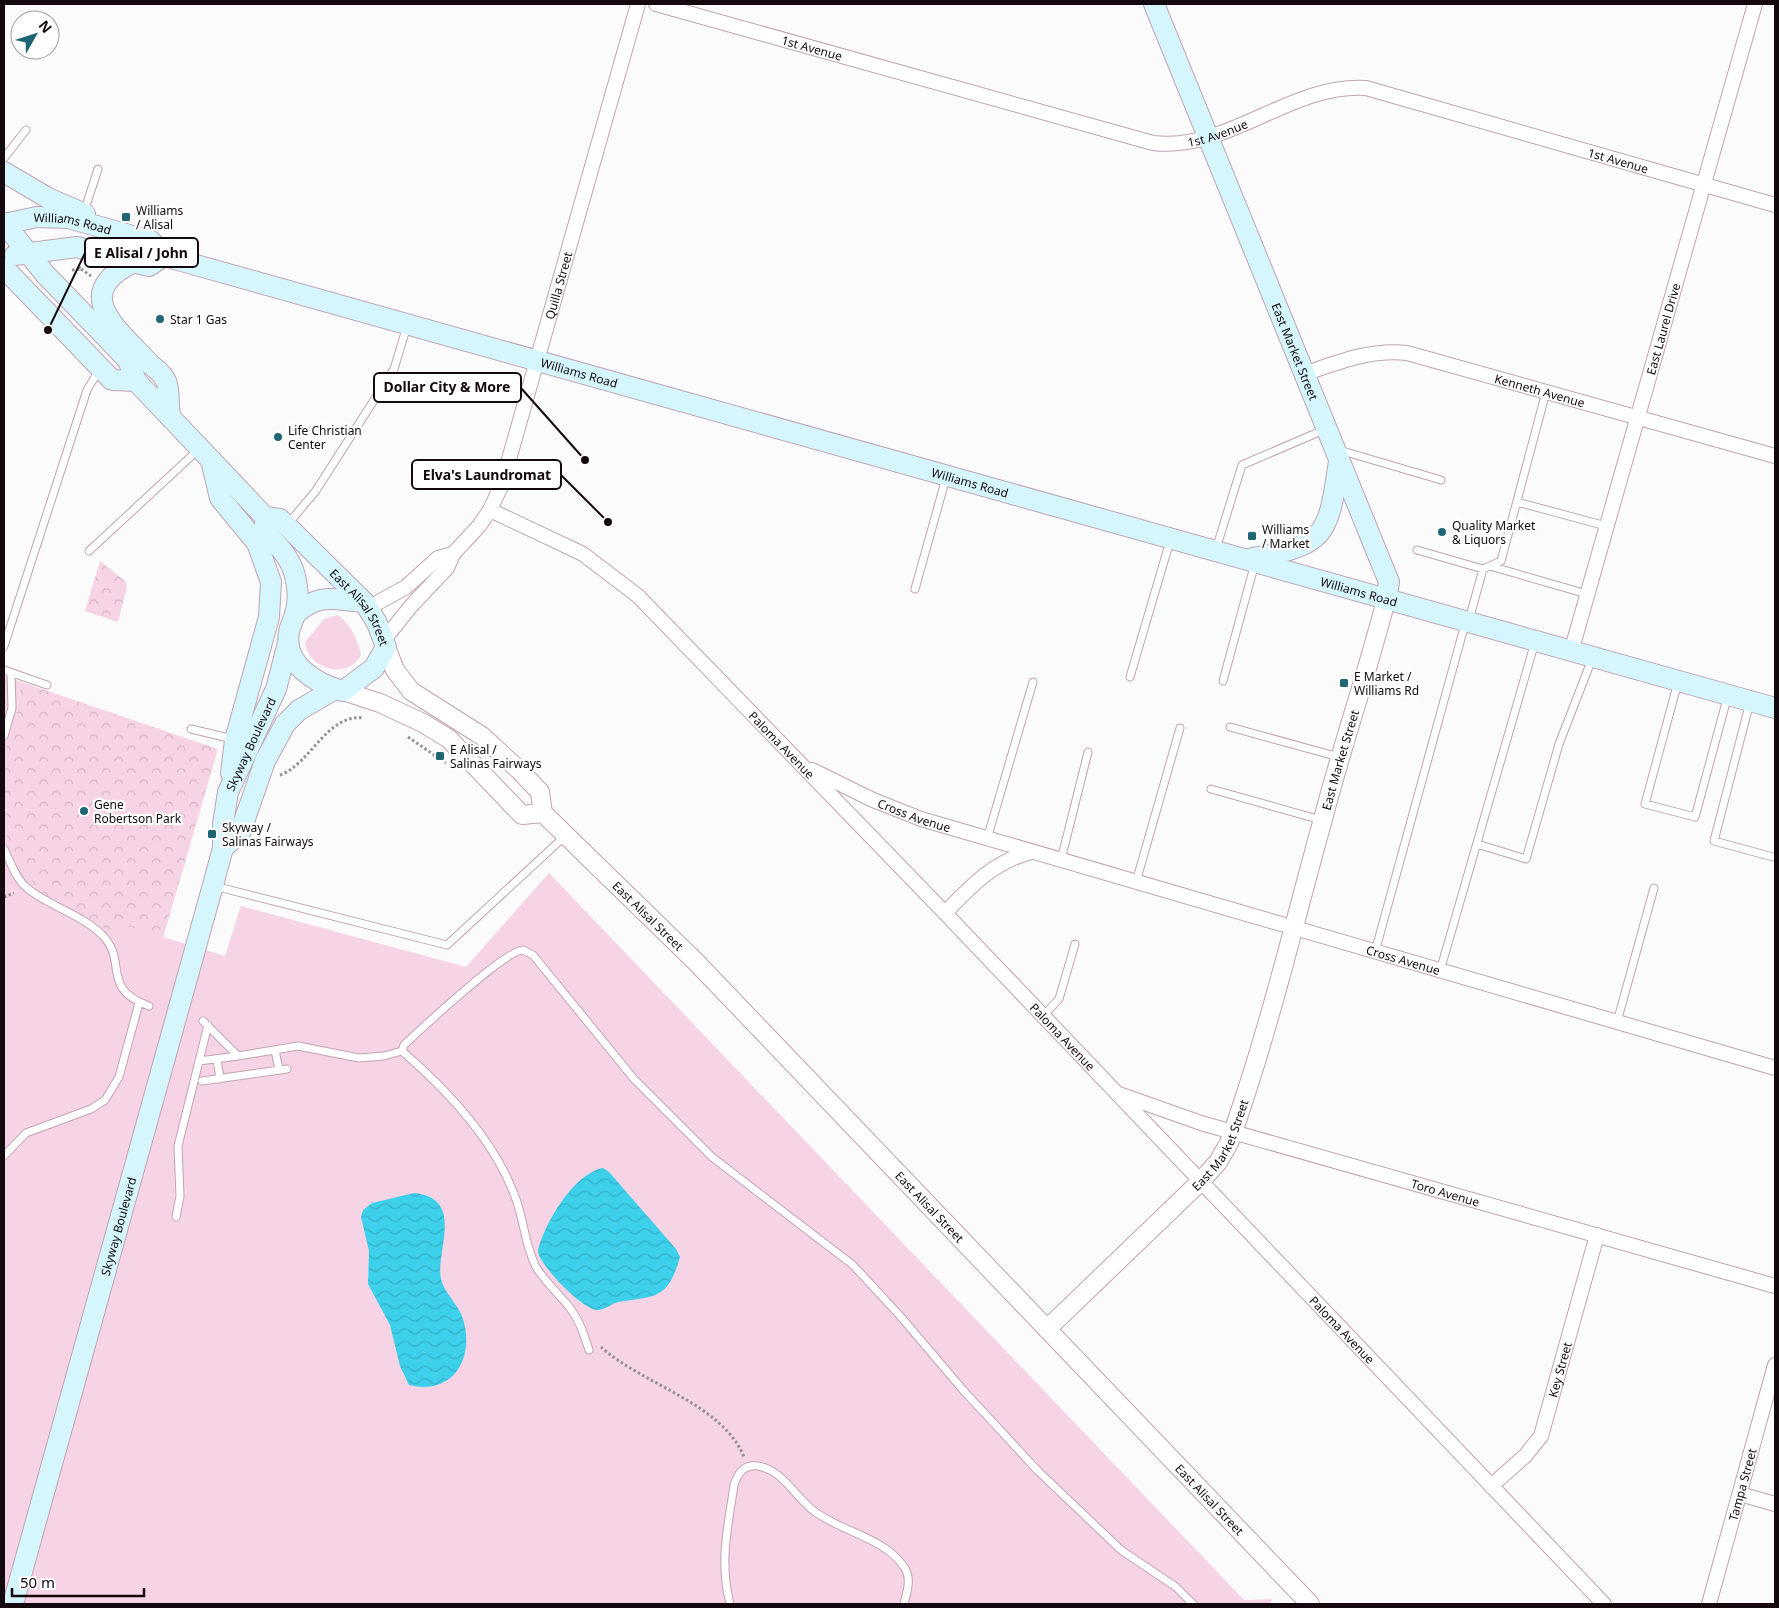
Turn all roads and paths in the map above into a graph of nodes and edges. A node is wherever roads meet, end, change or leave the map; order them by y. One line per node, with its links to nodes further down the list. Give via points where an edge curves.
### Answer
1 (638, 4): 23 (street, Quilla Street)
2 (656, 4): 6 (street, 1st Avenue, via 1140,140 1173,144)
3 (1154, 4): 6 (main road, East Market Street)
4 (1755, 4): 10 (street, East Laurel Drive)
5 (26, 130): 7 (lane)
6 (1208, 136): 10 (street, 1st Avenue, via 1322,92 1366,88); 25 (main road, East Market Street)
7 (4, 158)
8 (98, 169): 12 (lane)
9 (4, 172): 12 (main road, via 48,198)
10 (1704, 185): 11 (street, 1st Avenue); 29 (street, East Laurel Drive)
11 (1775, 205)
12 (83, 213): 14 (main road)
13 (4, 224): 14 (main road, Williams Road, via 46,216); 15 (main road, East Alisal Street)
14 (104, 226): 16 (main road, Williams Road, via 151,241)
15 (27, 253): 17 (main road, Williams Road); 18 (main road, Williams Road, via 77,247); 26 (main road, East Alisal Street, via 128,360)
16 (164, 256): 18 (main road, Williams Road, via 149,266); 22 (main road, Williams Road)
17 (4, 258)
18 (134, 262): 28 (main road, via 109,278 100,295 101,304 113,324 166,380)
19 (4, 268): 24 (main road)
20 (81, 269): 21 (path)
21 (95, 278)
22 (408, 326): 23 (main road, Williams Road); 39 (lane, via 394,369 315,492)
23 (537, 360): 34 (main road, Williams Road); 37 (street, Quilla Street, via 508,468)
24 (100, 368): 26 (main road, via 112,380); 58 (lane, via 87,390)
25 (1304, 374): 27 (street, Kenneth Avenue, via 1355,357 1395,352); 30 (main road, East Market Street)
26 (136, 381): 28 (main road, East Alisal Street)
27 (1546, 392): 29 (street, Kenneth Avenue); 36 (lane)
28 (170, 416): 31 (main road, East Alisal Street)
29 (1636, 418): 33 (street, Kenneth Avenue); 40 (street, East Laurel Drive)
30 (1326, 429): 32 (main road, East Market Street); 44 (lane, via 1242,466)
31 (206, 454): 38 (main road, East Alisal Street); 42 (lane); 77 (main road, via 220,498 257,543 271,582 269,617)
32 (1337, 455): 35 (lane); 46 (main road, via 1331,514 1316,536 1294,550); 51 (main road, East Market Street, via 1389,582)
33 (1775, 456)
34 (946, 476): 41 (main road, Williams Road); 49 (lane)
35 (1441, 480)
36 (1517, 502): 40 (lane); 47 (lane, via 1501,561)
37 (490, 510): 45 (street, Quilla Street); 80 (street, Paloma Avenue, via 583,554 619,580)
38 (265, 517): 39 (main road, East Alisal Street, via 280,519); 53 (main road, East Alisal Street, via 265,532 286,556 295,576 298,595)
39 (287, 524): 52 (main road, East Alisal Street)
40 (1606, 526): 50 (street, East Laurel Drive)
41 (1171, 539): 44 (main road, Williams Road); 62 (lane)
42 (89, 550)
43 (1417, 550): 48 (lane)
44 (1216, 552): 46 (main road, Williams Road)
45 (453, 554): 52 (street, Quilla Street, via 438,558 406,587); 57 (street, Quilla Street, via 447,568 411,606)
46 (1249, 561): 51 (main road, Williams Road); 63 (lane)
47 (1490, 566): 48 (lane); 50 (lane)
48 (1482, 569): 54 (lane)
49 (914, 588)
50 (1587, 594): 59 (street, East Laurel Drive)
51 (1386, 600): 54 (main road, Williams Road); 79 (street, East Market Street, via 1362,690)
52 (366, 605): 53 (main road, via 318,599); 57 (main road, East Alisal Street)
53 (295, 614): 56 (main road, East Alisal Street)
54 (1467, 623): 55 (main road, Williams Road); 103 (lane)
55 (1535, 642): 59 (main road, Williams Road); 91 (lane)
56 (288, 643): 67 (main road, via 303,672); 85 (main road, Skyway Boulevard, via 276,689)
57 (385, 644): 67 (main road, Skyway Boulevard, via 374,668); 83 (street, East Alisal Street, via 395,670 411,691 482,736)
58 (4, 646)
59 (1571, 652): 60 (main road, Williams Road)
60 (1592, 658): 65 (main road, Williams Road); 91 (lane, via 1559,744 1526,859)
61 (7, 672): 66 (lane); 76 (lane, via 12,708)
62 (1130, 677)
63 (1223, 681)
64 (1033, 682): 90 (lane)
65 (1678, 682): 68 (main road, Williams Road); 68 (lane, via 1645,804 1695,817)
66 (47, 685)
67 (339, 690): 86 (street, via 380,703 449,739); 92 (main road, Skyway Boulevard, via 299,710 285,724 265,761 240,833)
68 (1728, 695): 69 (main road, Williams Road)
69 (1750, 701): 70 (main road, Williams Road); 95 (lane, via 1714,841)
70 (1775, 708)
71 (368, 718): 82 (path, via 353,717 341,722)
72 (1230, 727): 79 (lane)
73 (1180, 728): 97 (lane)
74 (191, 729): 77 (lane)
75 (401, 732): 81 (path)
76 (4, 736)
77 (236, 740): 85 (main road)
78 (1088, 752): 96 (lane)
79 (1339, 758): 88 (street, East Market Street)
80 (802, 765): 90 (street, Cross Avenue, via 897,810); 100 (street, Paloma Avenue)
81 (451, 768)
82 (292, 771)
83 (521, 772): 86 (street, via 515,786); 87 (street, East Alisal Street, via 540,792)
84 (1211, 789): 88 (lane)
85 (228, 792): 92 (main road, Skyway Boulevard)
86 (501, 794): 87 (street, via 522,816)
87 (543, 813): 89 (street, East Alisal Street)
88 (1322, 820): 101 (street, East Market Street)
89 (565, 836): 98 (lane, via 447,946); 126 (street, East Alisal Street, via 696,962)
90 (987, 839): 94 (street, Cross Avenue)
91 (1477, 844): 104 (lane)
92 (223, 848): 98 (main road, Skyway Boulevard)
93 (4, 849): 105 (lane, via 26,887 106,939 112,951 118,983)
94 (1032, 852): 96 (street, Cross Avenue); 100 (street, via 997,865)
95 (1773, 857)
96 (1061, 860): 97 (street, Cross Avenue)
97 (1136, 882): 101 (street, Cross Avenue)
98 (214, 885): 134 (main road, Skyway Boulevard)
99 (1654, 888): 108 (lane)
100 (945, 913): 107 (street, Paloma Avenue)
101 (1294, 928): 103 (street, Cross Avenue); 120 (street, East Market Street)
102 (1075, 944): 107 (lane, via 1059,999)
103 (1376, 952): 104 (street, Cross Avenue)
104 (1440, 970): 108 (street, Cross Avenue)
105 (139, 1003): 106 (lane); 121 (lane, via 119,1077 105,1100 91,1109 26,1133)
106 (148, 1006)
107 (1043, 1016): 119 (street, Paloma Avenue)
108 (1618, 1022): 114 (street, Cross Avenue)
109 (275, 1050): 110 (lane, via 298,1046 359,1058); 111 (lane); 116 (lane)
110 (402, 1051): 127 (lane, via 438,1082 458,1105 505,1174 515,1195 536,1265 544,1280 570,1309); 137 (lane, via 404,1045 430,1021 508,955 523,950 533,955 634,1079 712,1157 852,1265 1037,1470 1121,1550 1176,1587)
111 (238, 1056): 112 (lane); 113 (lane, via 205,1023)
112 (217, 1060): 113 (lane); 117 (lane)
113 (198, 1061): 123 (lane, via 178,1146 180,1196)
114 (1775, 1068)
115 (287, 1069): 116 (lane)
116 (278, 1070): 117 (lane)
117 (220, 1079): 118 (lane)
118 (202, 1081)
119 (1117, 1093): 120 (street, Toro Avenue); 122 (street, Paloma Avenue)
120 (1233, 1132): 122 (street, East Market Street, via 1224,1153); 124 (street, Toro Avenue)
121 (4, 1156)
122 (1201, 1181): 126 (street, East Market Street); 131 (street, Paloma Avenue)
123 (176, 1217)
124 (1597, 1235): 125 (street, Toro Avenue); 131 (street, Key Street, via 1540,1436 1525,1456)
125 (1775, 1286)
126 (1047, 1330): 138 (street, East Alisal Street)
127 (583, 1332): 128 (lane); 130 (path, via 630,1369 726,1428 738,1444)
128 (589, 1350)
129 (1775, 1366): 132 (street, Tampa Street)
130 (747, 1466): 135 (lane, via 734,1484 724,1551); 136 (lane, via 760,1466 774,1472 813,1510 894,1556 904,1566 908,1577)
131 (1492, 1486): 139 (street, Paloma Avenue)
132 (1740, 1494): 133 (street); 140 (street, Tampa Street)
133 (1775, 1504)
134 (13, 1604)
135 (730, 1604)
136 (904, 1604)
137 (1192, 1604)
138 (1310, 1604)
139 (1604, 1604)
140 (1709, 1604)

